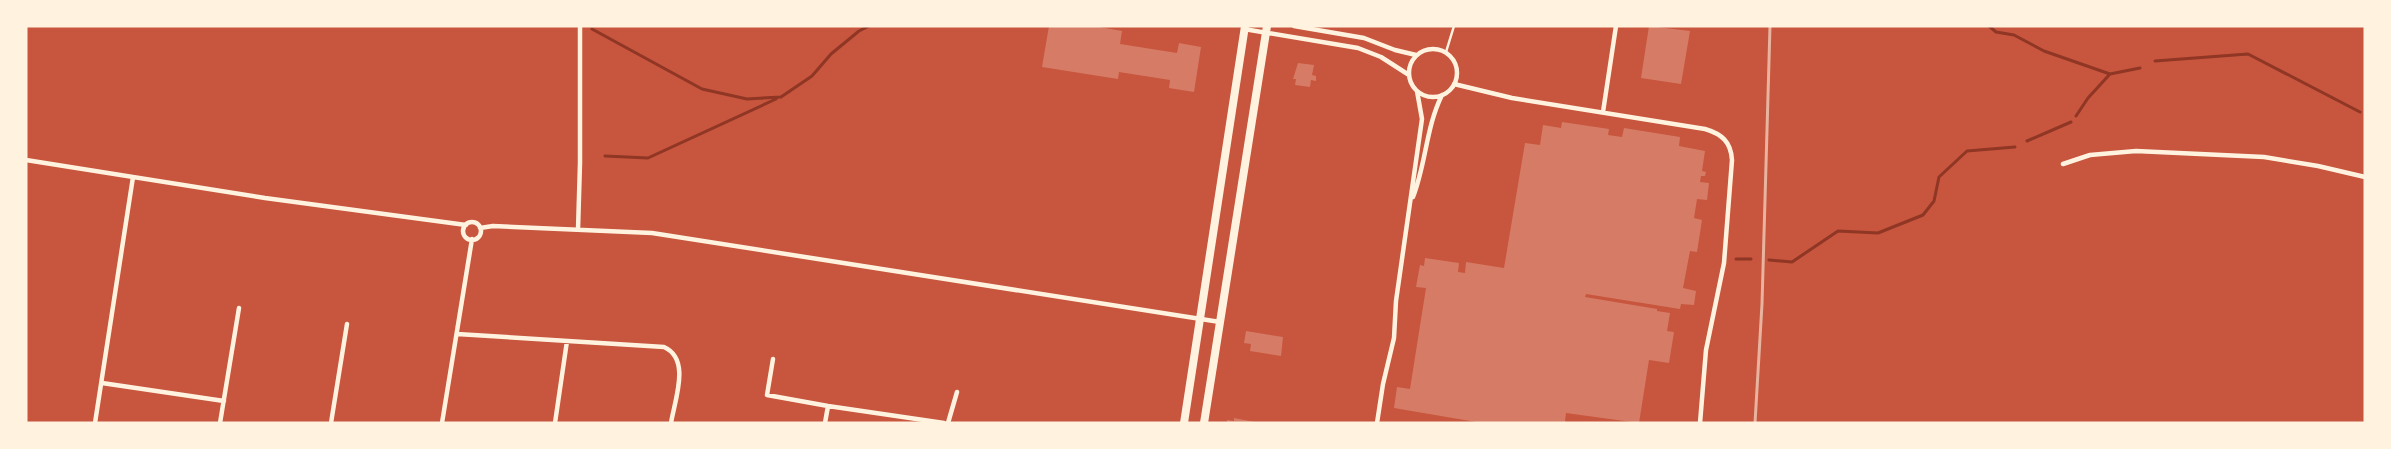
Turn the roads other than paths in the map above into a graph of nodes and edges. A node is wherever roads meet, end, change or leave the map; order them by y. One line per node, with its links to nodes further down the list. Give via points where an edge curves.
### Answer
1 (580, 26): 21 (street)
2 (1294, 26): 8 (street, via 1364,38)
3 (1454, 26): 7 (lane)
4 (1616, 26): 13 (street)
5 (1245, 28): 6 (street); 24 (main road)
6 (1267, 30): 9 (street, via 1358,48 1381,57); 25 (main road)
7 (1446, 52): 8 (street, via 1430,48); 10 (street, via 1457,70)
8 (1416, 55): 9 (street)
9 (1409, 75): 11 (street)
10 (1454, 84): 12 (street); 13 (street, via 1512,98)
11 (1417, 91): 12 (street, via 1429,96); 18 (street, via 1422,119)
12 (1442, 95): 18 (street, via 1432,119)
13 (1603, 112): 46 (street, via 1711,130 1726,139 1731,149 1724,263 1706,350)
14 (26, 160): 16 (street)
15 (2063, 164): 17 (street, via 2090,155 2143,151 2264,157)
16 (133, 177): 19 (street); 30 (street)
17 (2365, 177)
18 (1412, 200): 45 (street, via 1396,301 1394,338)
19 (466, 225): 20 (street, via 474,222); 22 (street, via 464,233)
20 (480, 228): 21 (street); 22 (street, via 479,235)
21 (578, 230): 24 (street, via 652,233)
22 (472, 239): 27 (street)
23 (240, 308): 32 (street)
24 (1200, 319): 25 (street); 43 (main road)
25 (1220, 322): 44 (main road)
26 (347, 324): 36 (street)
27 (457, 334): 28 (street); 37 (street)
28 (568, 341): 38 (street); 39 (street, via 655,345 672,350 680,372)
29 (773, 359): 33 (street, via 767,395)
30 (102, 383): 32 (street); 34 (street)
31 (957, 392): 42 (street)
32 (224, 401): 35 (street)
33 (828, 406): 40 (street); 41 (street)
34 (95, 423)
35 (220, 423)
36 (331, 423)
37 (442, 423)
38 (555, 423)
39 (672, 423)
40 (825, 423)
41 (944, 423)
42 (948, 423)
43 (1184, 423)
44 (1204, 423)
45 (1377, 423)
46 (1700, 423)

